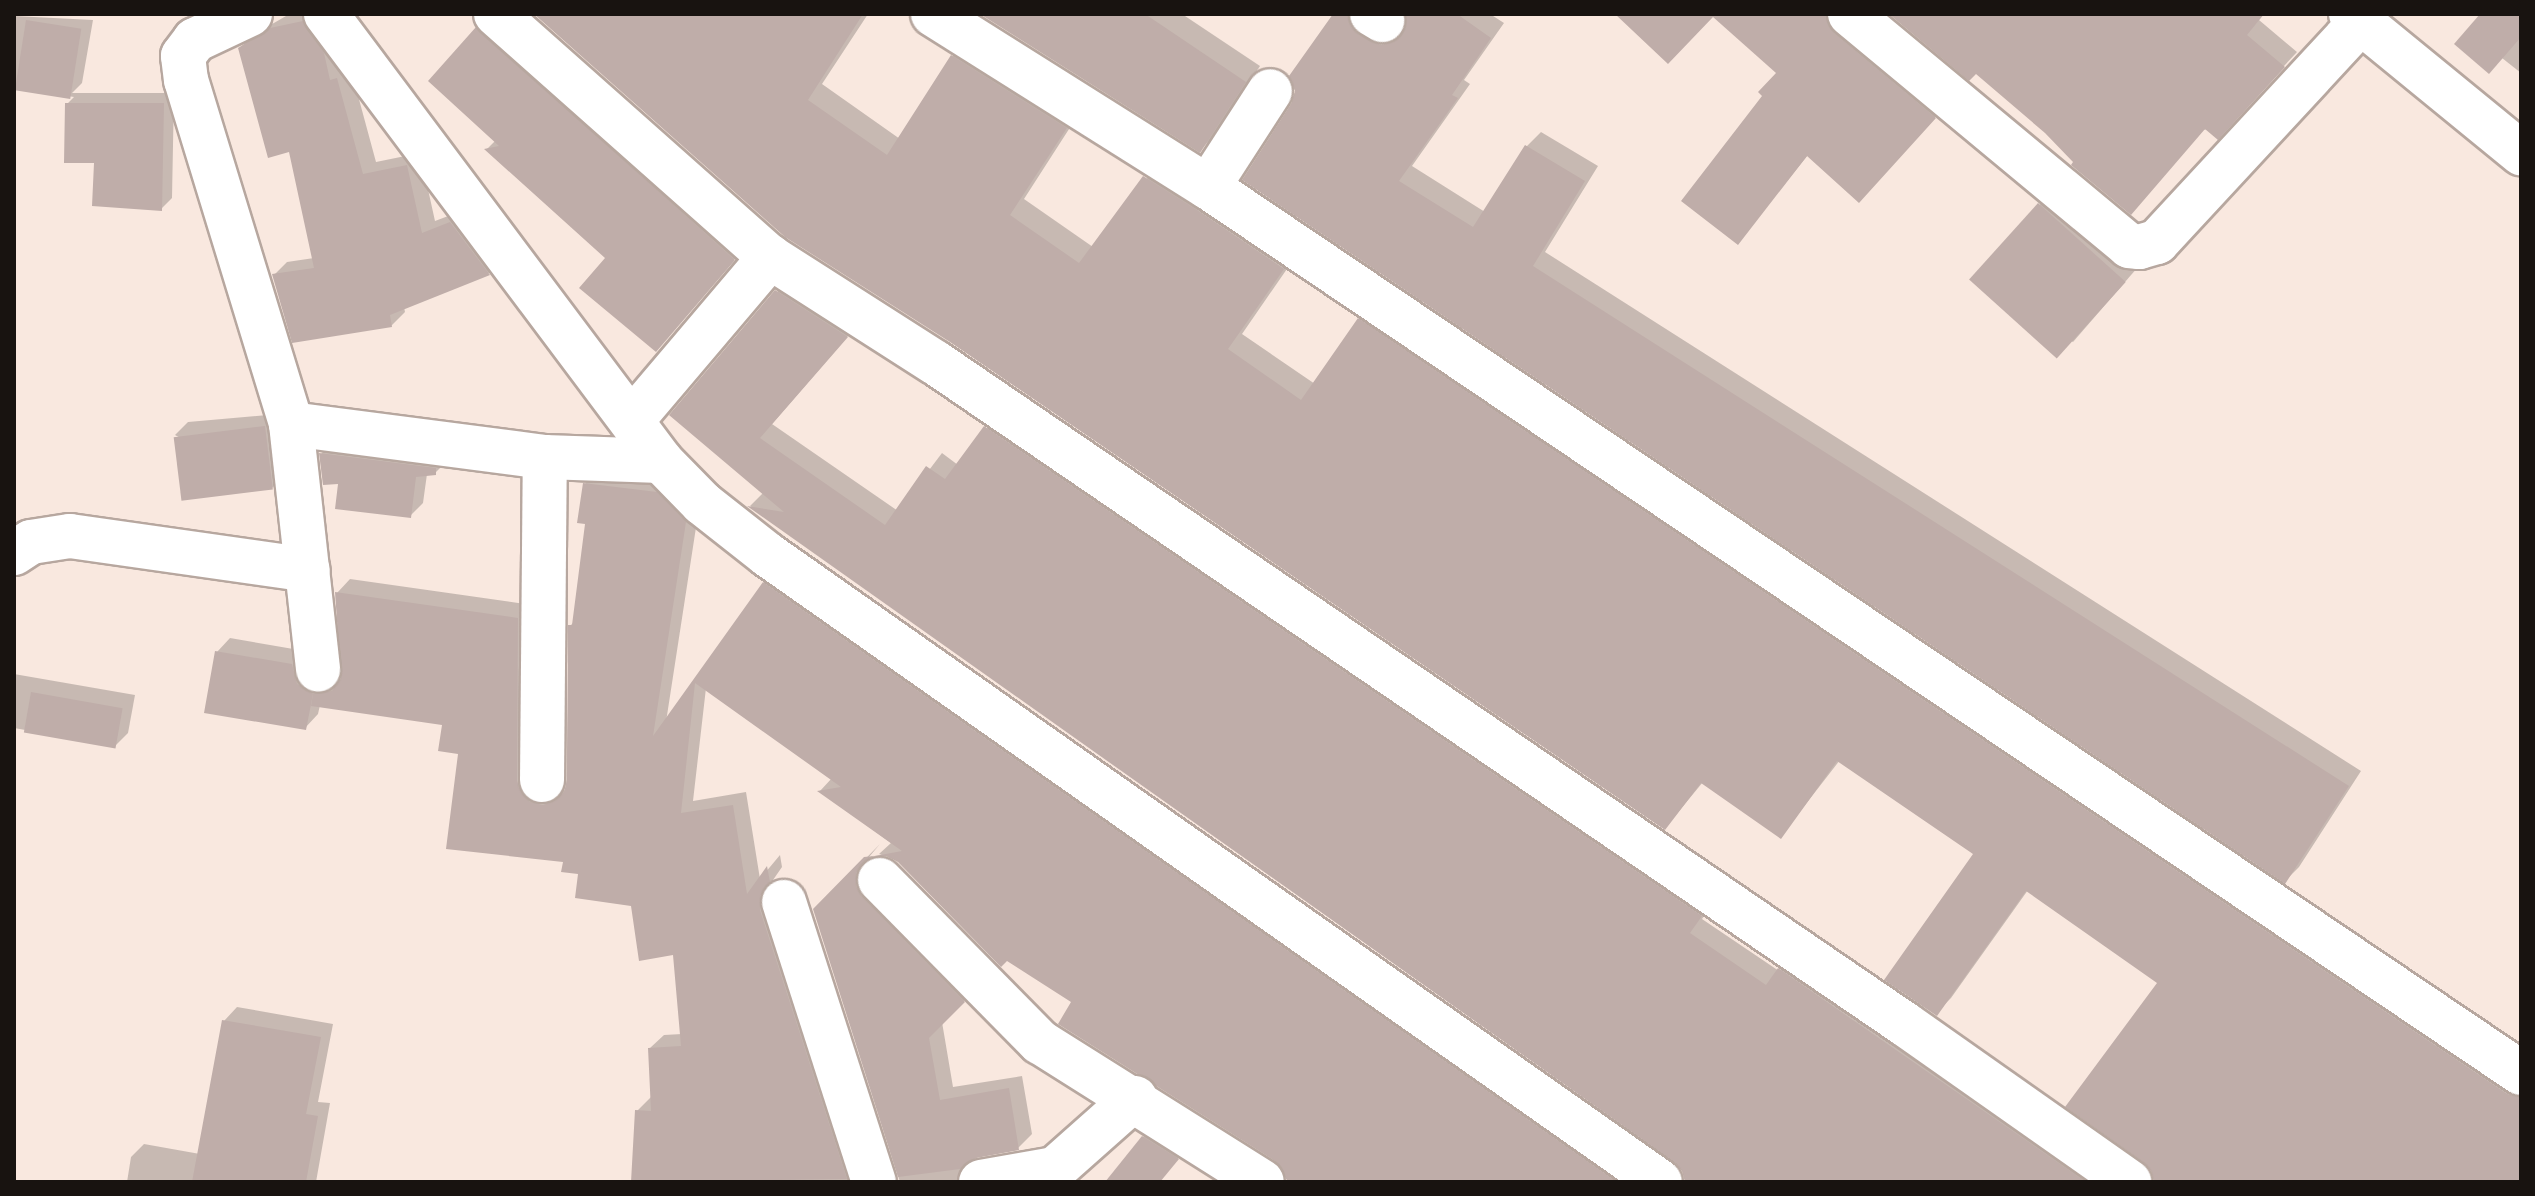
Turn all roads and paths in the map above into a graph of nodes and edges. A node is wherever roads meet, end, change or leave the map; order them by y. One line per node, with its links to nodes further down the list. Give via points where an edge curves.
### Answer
1 (250, 14): 12 (street, via 195,40 183,56)
2 (326, 14): 11 (street)
3 (496, 14): 10 (street)
4 (1850, 14): 5 (street, via 2129,246 2139,247 2157,242)
5 (2356, 18): 8 (street)
6 (959, 20): 9 (street)
7 (1270, 91): 9 (street)
8 (2521, 153)
9 (1208, 187): 21 (street)
10 (770, 257): 11 (street); 28 (street, via 962,381)
11 (632, 420): 14 (street)
12 (291, 424): 13 (street); 16 (street)
13 (545, 457): 14 (street); 18 (street)
14 (661, 461): 27 (street, via 702,503 768,555)
15 (14, 553): 16 (street, via 31,542 70,536)
16 (308, 570): 17 (street)
17 (318, 670)
18 (542, 780)
19 (880, 880): 22 (street, via 1040,1042)
20 (784, 902): 24 (street)
21 (2521, 1073)
22 (1135, 1098): 23 (street); 26 (street)
23 (1063, 1176): 25 (street)
24 (874, 1182)
25 (981, 1182)
26 (1262, 1182)
27 (1660, 1182)
28 (2129, 1182)

